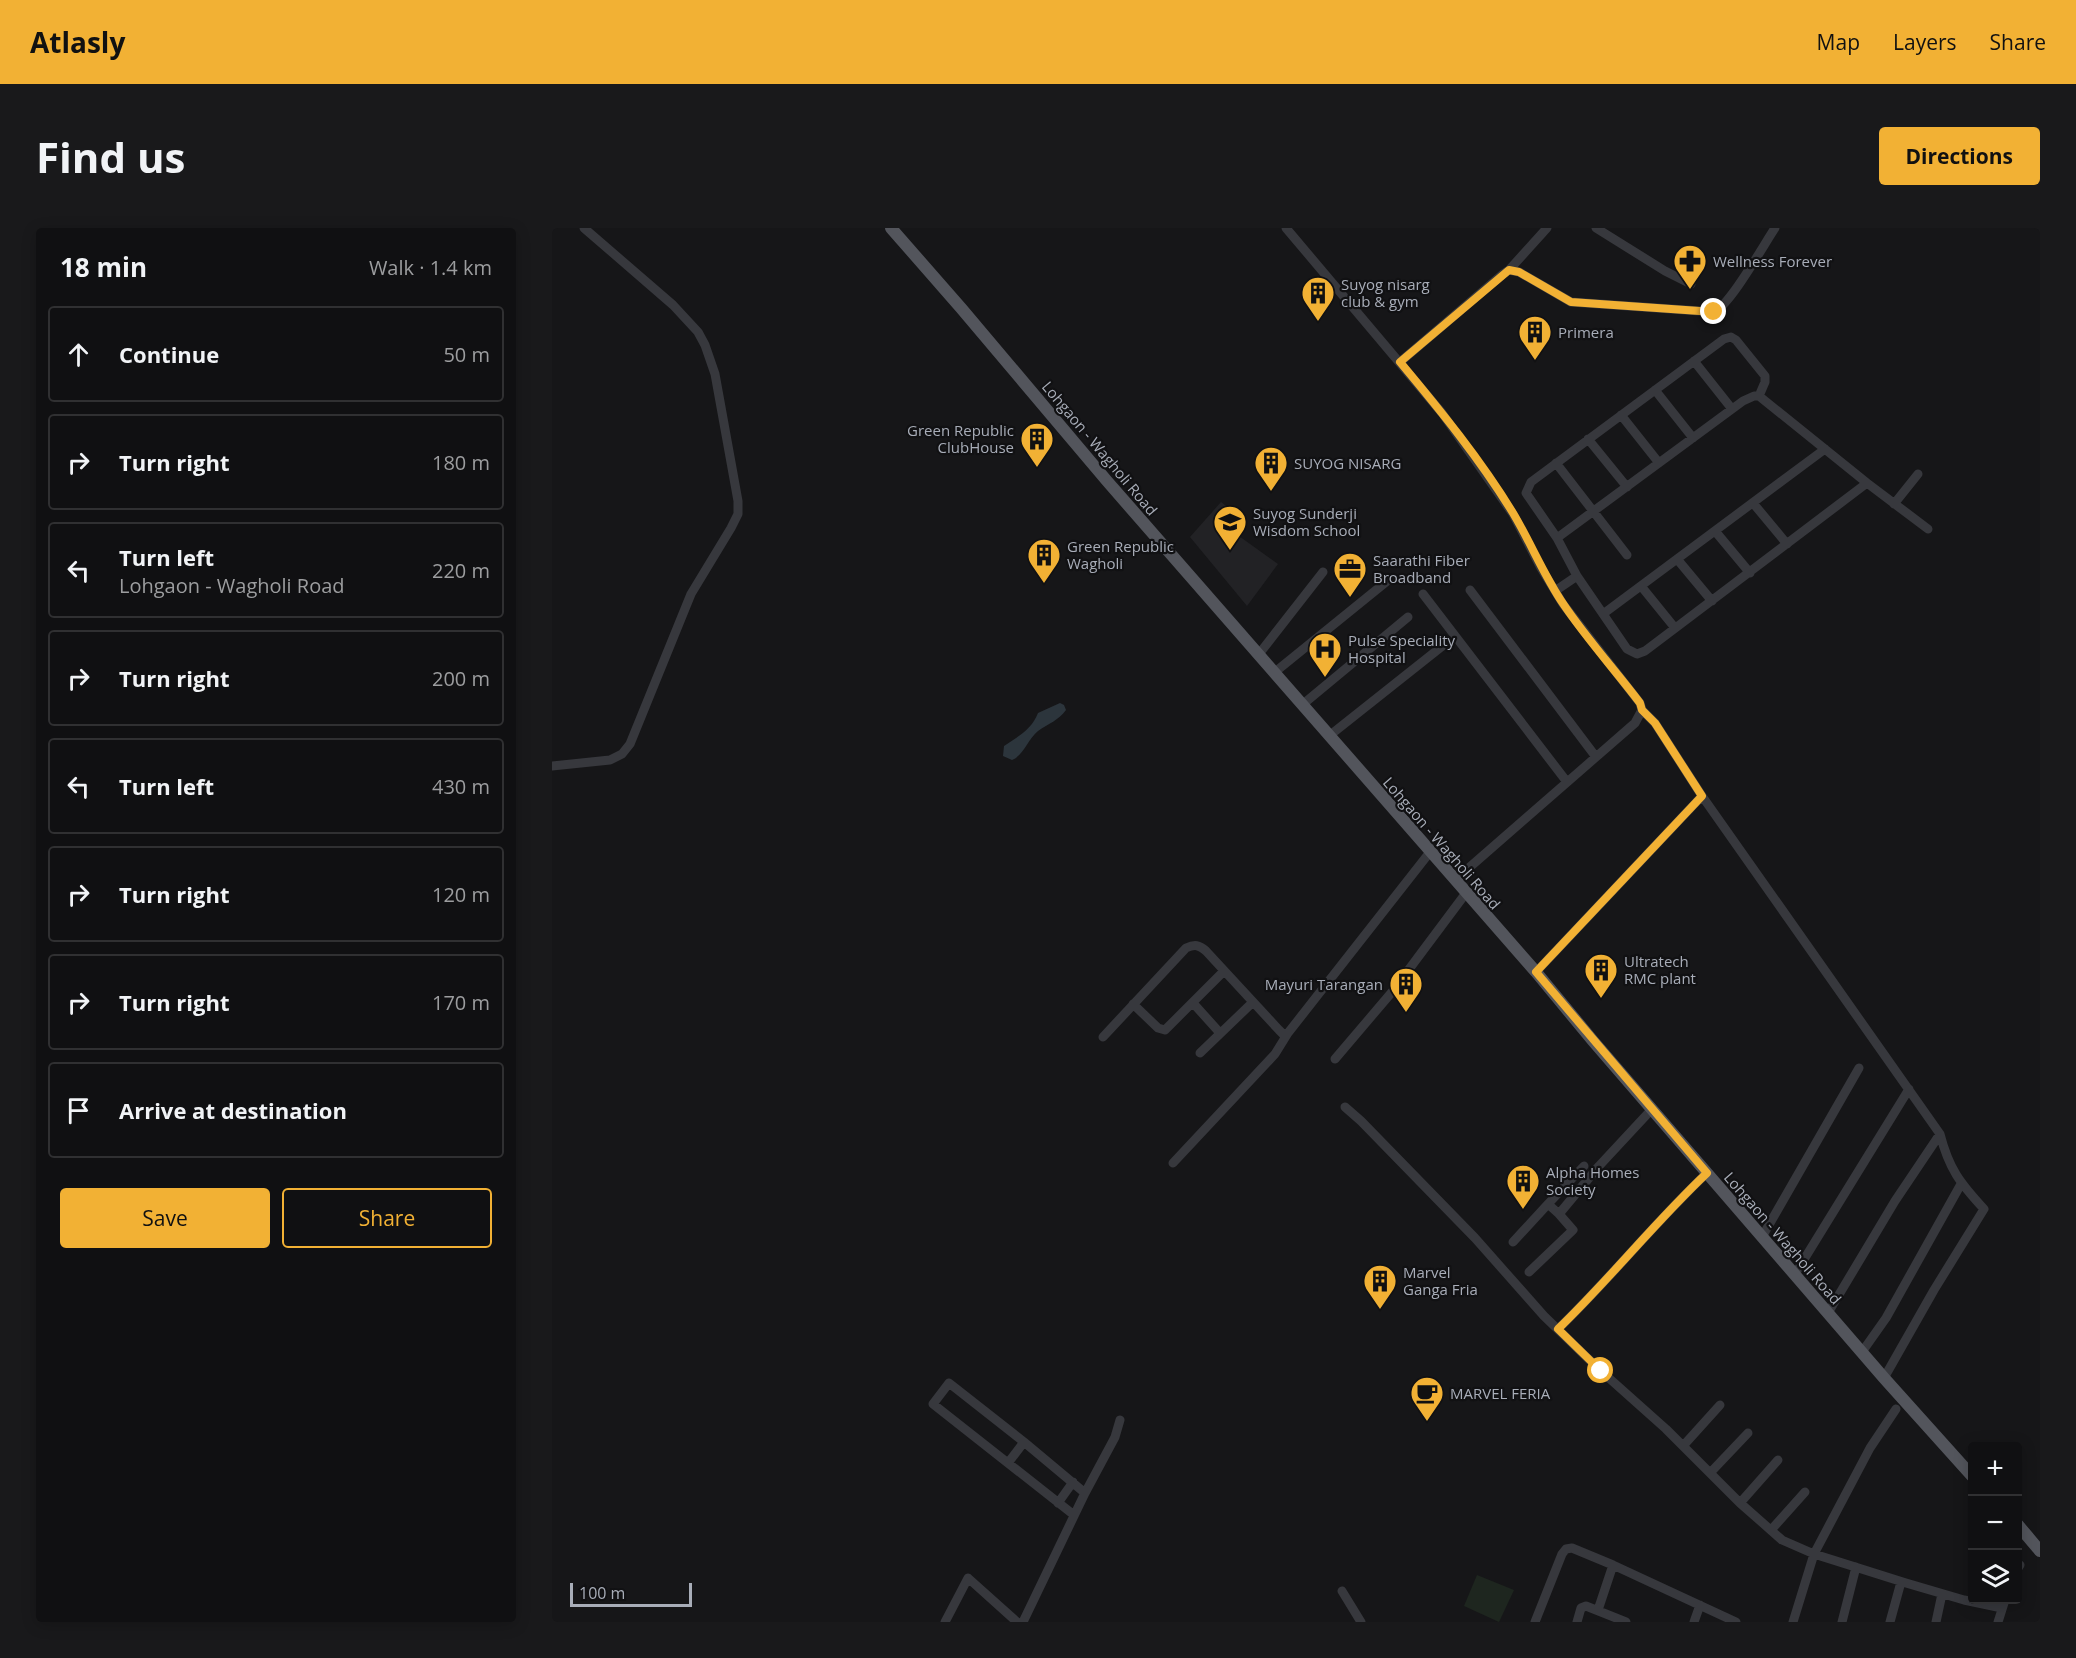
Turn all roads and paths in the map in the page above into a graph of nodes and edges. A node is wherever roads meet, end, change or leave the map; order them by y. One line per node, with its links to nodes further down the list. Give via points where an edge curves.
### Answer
1 (584, 228): 51 (street, via 698,332 715,374 738,514 691,594 636,733 626,749 610,760)
2 (891, 228): 45 (main road, Lohgaon - Wagholi Road)
3 (1286, 228): 9 (street)
4 (1547, 228): 7 (street)
5 (1596, 228): 8 (street)
6 (1775, 228): 7 (street, via 1728,299 1714,312 1571,302)
7 (1509, 270): 9 (street)
8 (1691, 284)
9 (1400, 362): 38 (street, via 1490,478)
10 (1694, 362): 11 (street); 12 (street, via 1731,337 1765,376); 13 (street)
11 (1655, 390): 14 (street); 15 (street)
12 (1760, 396): 13 (street); 17 (street)
13 (1732, 409): 15 (street)
14 (1621, 415): 16 (street); 19 (street)
15 (1693, 438): 19 (street)
16 (1588, 439): 18 (street); 22 (street)
17 (1825, 449): 21 (street); 23 (street)
18 (1556, 463): 25 (street); 28 (street, via 1531,482 1526,493)
19 (1659, 463): 22 (street)
20 (1918, 474): 24 (street)
21 (1867, 483): 24 (street); 29 (street)
22 (1627, 487): 25 (street)
23 (1753, 503): 27 (street); 29 (street)
24 (1894, 504): 26 (street)
25 (1594, 511): 28 (street); 30 (street)
26 (1928, 529)
27 (1715, 531): 31 (street); 33 (street)
28 (1557, 538): 34 (street)
29 (1787, 544): 33 (street)
30 (1627, 555)
31 (1677, 559): 36 (street); 40 (street)
32 (1323, 572): 45 (street)
33 (1750, 573): 40 (street)
34 (1577, 576): 38 (street); 41 (street)
35 (1386, 582): 46 (street)
36 (1641, 586): 41 (street); 43 (street)
37 (1470, 590): 50 (street)
38 (1555, 591): 48 (street)
39 (1423, 594): 44 (street)
40 (1712, 601): 43 (street)
41 (1603, 614): 43 (street, via 1627,649 1637,654)
42 (1408, 617): 47 (street)
43 (1675, 628)
44 (1455, 636): 49 (street); 52 (street)
45 (1259, 654): 46 (main road, Lohgaon - Wagholi Road)
46 (1275, 672): 47 (main road, Lohgaon - Wagholi Road)
47 (1302, 705): 49 (main road, Lohgaon - Wagholi Road)
48 (1642, 710): 50 (street, via 1635,723); 53 (street, via 1655,723)
49 (1329, 736): 54 (main road, Lohgaon - Wagholi Road)
50 (1596, 757): 52 (street)
51 (552, 766)
52 (1567, 782): 55 (street)
53 (1702, 796): 58 (street); 68 (street)
54 (1430, 852): 55 (main road, Lohgaon - Wagholi Road); 63 (street)
55 (1455, 880): 56 (main road, Lohgaon - Wagholi Road)
56 (1466, 893): 58 (main road, Lohgaon - Wagholi Road); 66 (street, via 1392,992)
57 (1224, 971): 59 (street); 60 (street); 61 (street, via 1206,951 1193,945)
58 (1536, 972): 70 (main road, Lohgaon - Wagholi Road)
59 (1252, 1002): 62 (street); 63 (street, via 1283,1034)
60 (1193, 1003): 61 (street, via 1162,1030); 62 (street)
61 (1133, 1004): 64 (street)
62 (1220, 1033): 65 (street)
63 (1288, 1033): 72 (street, via 1275,1054)
64 (1103, 1037)
65 (1200, 1053)
66 (1335, 1059)
67 (1859, 1068): 78 (street)
68 (1909, 1089): 71 (street); 81 (street)
69 (1345, 1107): 83 (street, via 1475,1238)
70 (1652, 1109): 74 (main road, Lohgaon - Wagholi Road); 77 (street)
71 (1940, 1134): 75 (street, via 1947,1160); 82 (street)
72 (1173, 1163)
73 (1584, 1166): 76 (street)
74 (1707, 1173): 78 (main road, Lohgaon - Wagholi Road); 83 (street)
75 (1961, 1184): 84 (street, via 1886,1318); 85 (street, via 1984,1209)
76 (1548, 1204): 77 (street); 79 (street)
77 (1559, 1214): 80 (street, via 1573,1230)
78 (1762, 1237): 81 (main road, Lohgaon - Wagholi Road)
79 (1514, 1242)
80 (1529, 1272)
81 (1795, 1274): 82 (main road, Lohgaon - Wagholi Road)
82 (1828, 1312): 84 (main road, Lohgaon - Wagholi Road)
83 (1558, 1329): 91 (street)
84 (1862, 1352): 85 (main road, Lohgaon - Wagholi Road)
85 (1884, 1378): 94 (main road, Lohgaon - Wagholi Road)
86 (1720, 1405): 91 (street)
87 (1896, 1409): 105 (street, via 1870,1448)
88 (1120, 1420): 97 (street)
89 (1748, 1433): 95 (street)
90 (1024, 1442): 93 (street); 93 (street, via 949,1383 933,1404); 96 (street)
91 (1683, 1446): 95 (street)
92 (1778, 1460): 100 (street)
93 (1008, 1463): 99 (street)
94 (1968, 1472)
95 (1710, 1473): 100 (street)
96 (1073, 1482): 97 (street); 99 (street)
97 (1085, 1492): 101 (street)
98 (1804, 1492): 102 (street)
99 (1058, 1503): 101 (street)
100 (1740, 1503): 102 (street)
101 (1074, 1515): 117 (street)
102 (1771, 1530): 105 (street, via 1790,1545)
103 (2022, 1531): 104 (main road)
104 (2040, 1551)
105 (1814, 1554): 107 (street); 124 (street)
106 (1613, 1565): 113 (street); 114 (street); 119 (street, via 1566,1549)
107 (1856, 1568): 108 (street); 125 (street)
108 (1901, 1582): 110 (street); 126 (street)
109 (1342, 1591): 118 (street)
110 (1942, 1594): 111 (street); 127 (street)
111 (1968, 1598)
112 (2003, 1604): 128 (street)
113 (1700, 1605): 122 (street); 123 (street)
114 (1598, 1610): 120 (street, via 1583,1606); 121 (street)
115 (945, 1622): 116 (street, via 968,1578)
116 (1017, 1622)
117 (1023, 1622)
118 (1362, 1622)
119 (1535, 1622)
120 (1577, 1622)
121 (1626, 1622)
122 (1694, 1622)
123 (1736, 1622)
124 (1792, 1622)
125 (1842, 1622)
126 (1890, 1622)
127 (1936, 1622)
128 (1998, 1622)

